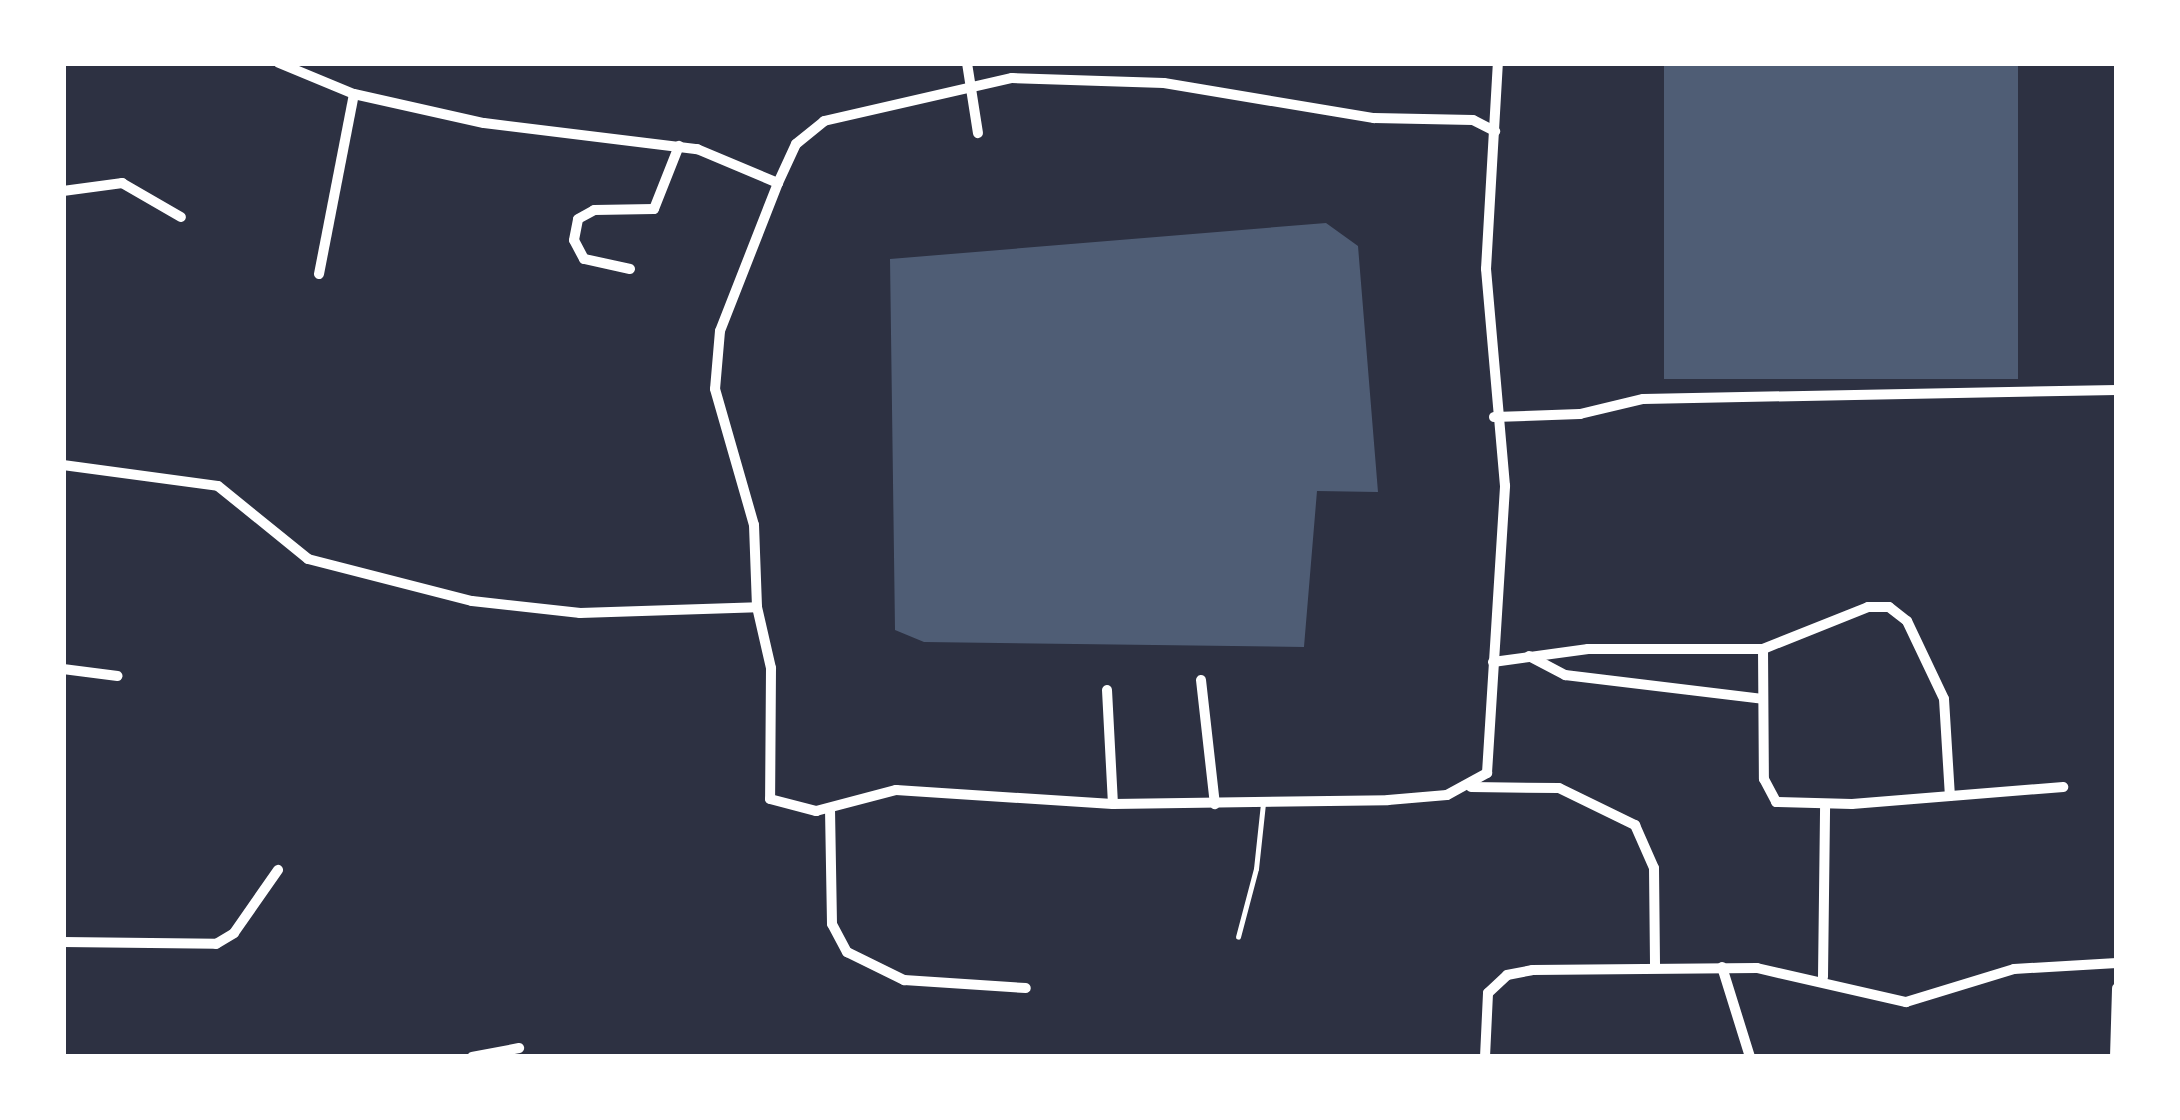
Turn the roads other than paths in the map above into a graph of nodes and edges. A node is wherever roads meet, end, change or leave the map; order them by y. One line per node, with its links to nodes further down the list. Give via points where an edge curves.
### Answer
1 (279, 63): 5 (street)
2 (967, 63): 4 (street)
3 (1498, 63): 6 (street)
4 (970, 84): 6 (street, via 1058,77 1164,83 1374,118 1473,120); 7 (street); 9 (street, via 824,121 796,144)
5 (354, 94): 8 (street, via 484,123); 13 (street)
6 (1495, 131): 15 (street, via 1486,249)
7 (978, 133)
8 (679, 146): 9 (street); 12 (street, via 655,209 594,210 575,228 584,259)
9 (778, 183): 17 (street, via 714,366 719,413 754,525)
10 (63, 191): 11 (street, via 122,183)
11 (181, 217)
12 (630, 269)
13 (320, 274)
14 (2117, 390): 15 (street, via 1643,399 1580,414)
15 (1494, 418): 20 (street, via 1505,486)
16 (63, 464): 17 (street, via 218,486 308,559 472,601 580,613)
17 (757, 607): 33 (street, via 771,668 770,799 786,809)
18 (1762, 650): 19 (street); 25 (street); 28 (street, via 1868,607 1899,612 1944,699)
19 (1529, 656): 20 (street); 25 (street, via 1565,675)
20 (1493, 662): 26 (street, via 1494,749 1487,773)
21 (63, 669): 22 (street)
22 (118, 676)
23 (1202, 680): 31 (street)
24 (1107, 690): 30 (street)
25 (1763, 699): 32 (street, via 1770,796 1787,806)
26 (1471, 787): 29 (street, via 1388,800); 38 (street, via 1559,788 1635,825 1654,868)
27 (2063, 787): 28 (street)
28 (1950, 796): 32 (street)
29 (1263, 803): 31 (street); 35 (lane)
30 (1113, 804): 31 (street); 33 (street, via 896,790)
31 (1215, 804)
32 (1825, 805): 40 (street)
33 (830, 809): 41 (street, via 832,924 847,952 904,980)
34 (278, 870): 36 (street, via 216,944)
35 (1238, 937)
36 (63, 942)
37 (2117, 963): 40 (street, via 2014,969 1906,1002)
38 (1655, 965): 39 (street); 45 (street, via 1507,974 1484,1008)
39 (1722, 967): 40 (street); 46 (street)
40 (1823, 977)
41 (1026, 988)
42 (2117, 988): 47 (street)
43 (519, 1048): 44 (street)
44 (472, 1057)
45 (1485, 1057)
46 (1750, 1057)
47 (2115, 1057)

